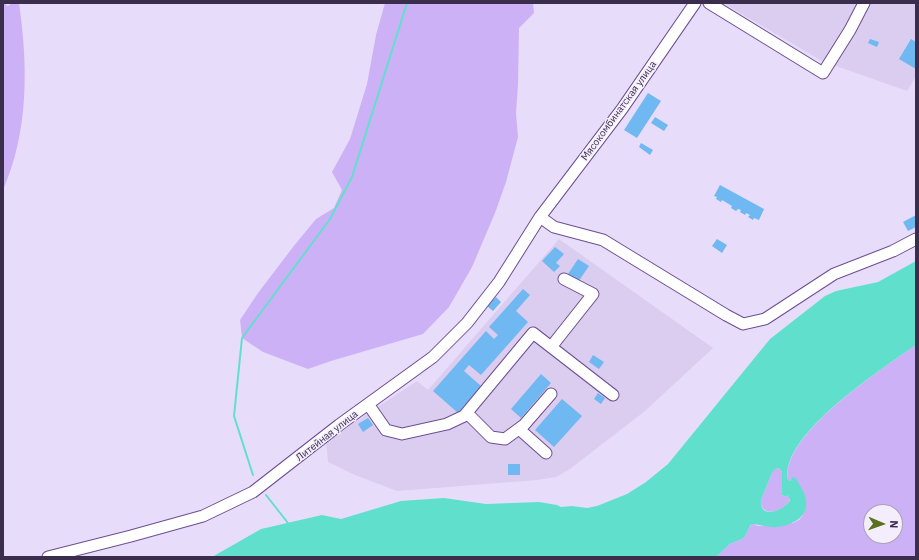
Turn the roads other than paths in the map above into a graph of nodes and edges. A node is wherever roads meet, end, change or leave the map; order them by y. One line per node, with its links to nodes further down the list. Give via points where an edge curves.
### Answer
1 (695, 3): 4 (street, Мясокомбинатская улица, via 622,109)
2 (709, 3): 3 (street, via 823,73)
3 (864, 3)
4 (540, 217): 5 (street, via 554,227 603,240 743,324 765,319 834,274 894,251); 10 (street, Литейная улица, via 499,282 466,323 433,357)
5 (916, 239)
6 (564, 279): 7 (street, via 593,294)
7 (551, 347): 9 (street); 11 (street, via 533,333)
8 (551, 394): 12 (street)
9 (613, 396)
10 (368, 404): 11 (street, via 386,430 402,434 448,424); 14 (street, Литейная улица, via 253,492 203,516)
11 (467, 413): 12 (street, via 491,437 505,439)
12 (519, 430): 13 (street)
13 (546, 453)
14 (48, 557)

